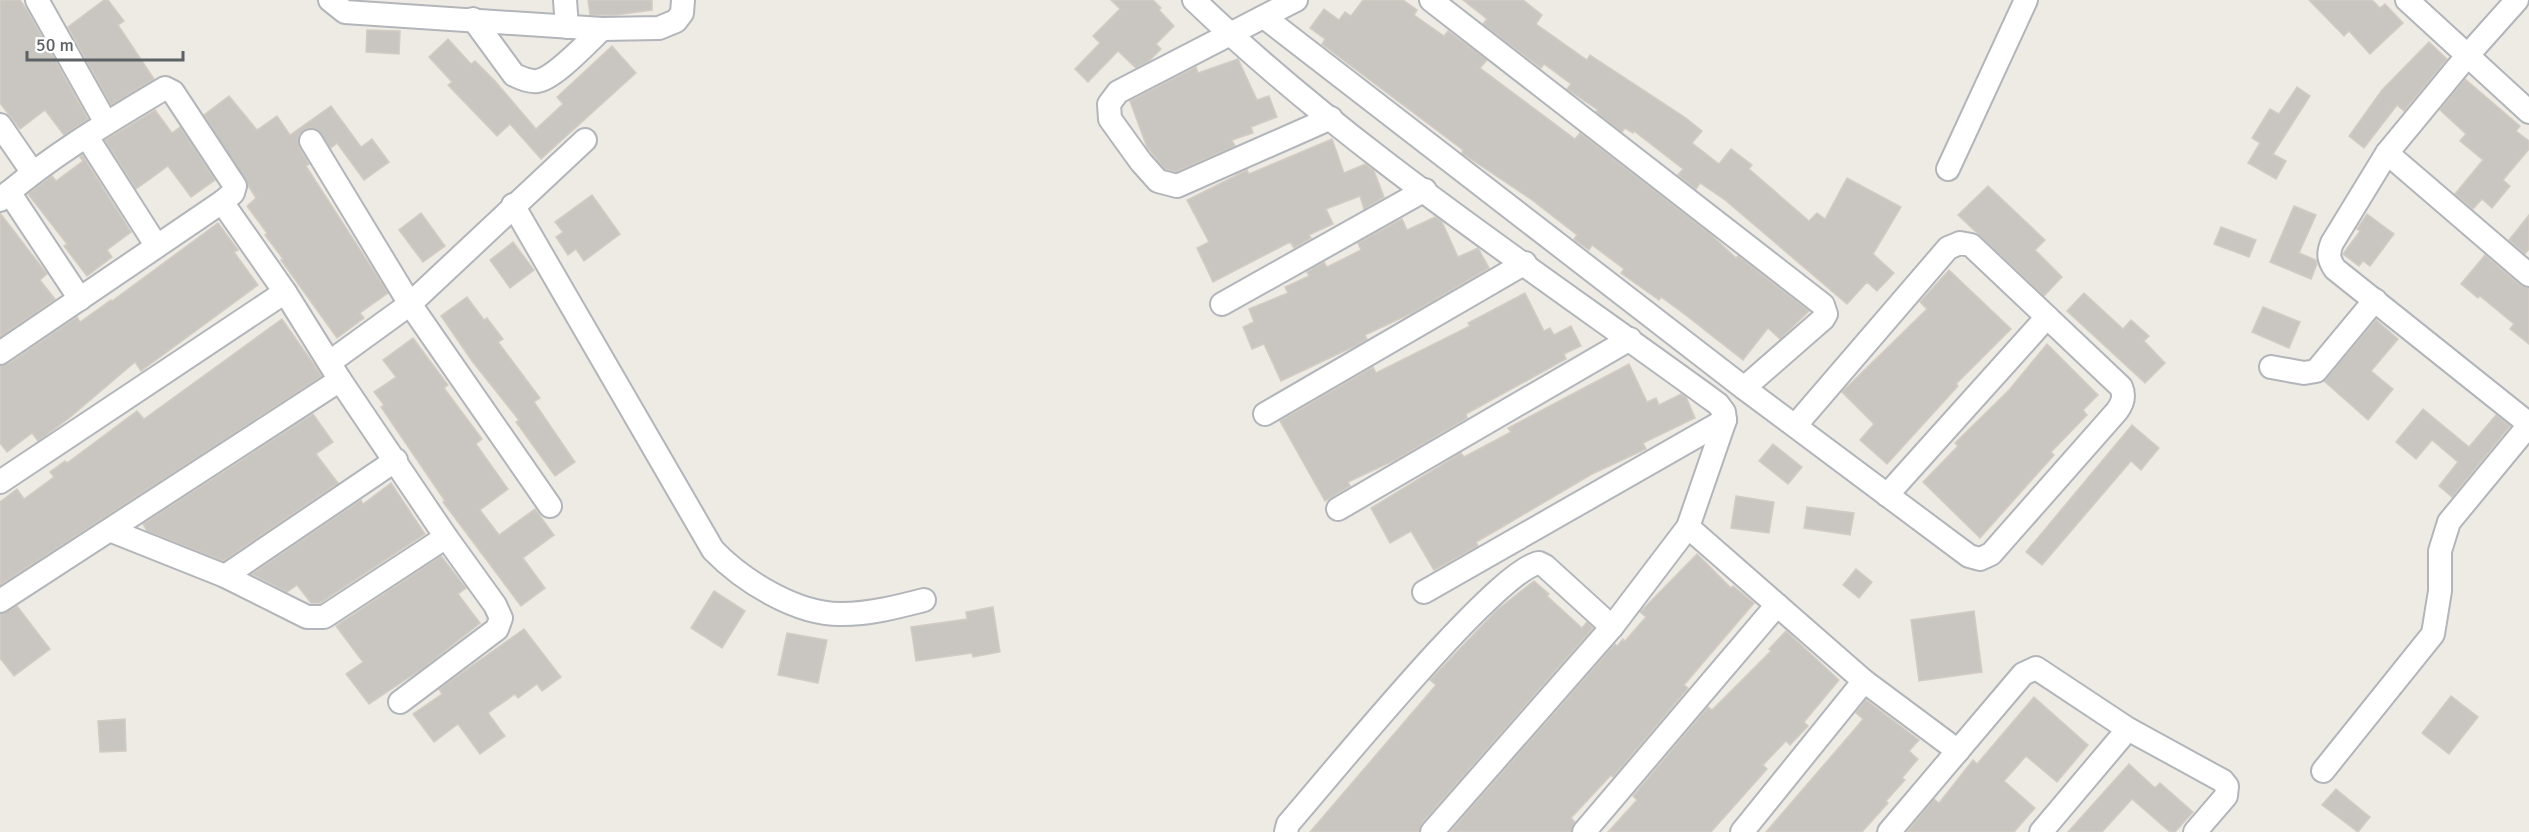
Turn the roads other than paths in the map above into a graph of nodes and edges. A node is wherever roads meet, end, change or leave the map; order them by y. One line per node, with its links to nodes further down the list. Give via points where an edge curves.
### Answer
1 (37, 0): 18 (street)
2 (330, 0): 11 (street, via 345,12)
3 (565, 0): 13 (street)
4 (683, 0): 14 (street, via 676,21 659,28)
5 (1194, 0): 12 (street)
6 (1296, 0): 12 (street)
7 (1431, 0): 43 (street, via 1823,305 1823,319)
8 (2026, 0): 24 (street)
9 (2407, 0): 15 (street)
10 (2517, 0): 15 (street)
11 (461, 13): 13 (street); 14 (street, via 514,75 523,80 538,81 550,75)
12 (1248, 25): 17 (street); 17 (street, via 1118,92 1109,104 1110,119 1158,181 1177,186); 43 (street)
13 (567, 27): 14 (street)
14 (602, 29)
15 (2466, 56): 16 (street); 23 (street)
16 (2529, 112)
17 (1331, 118): 26 (street)
18 (106, 123): 20 (street); 28 (street, via 165,88 170,89 235,186)
19 (0, 125): 25 (street)
20 (87, 137): 25 (street); 30 (street)
21 (585, 140): 29 (street)
22 (310, 141): 36 (street)
23 (2387, 153): 32 (street); 35 (street, via 2329,252 2335,268)
24 (1948, 169)
25 (33, 173): 27 (street)
26 (1425, 190): 31 (street); 37 (street)
27 (4, 196): 34 (street)
28 (222, 202): 30 (street); 33 (street)
29 (513, 205): 36 (street); 58 (street, via 713,550 734,572 805,608 840,615)
30 (156, 245): 34 (street)
31 (1525, 264): 39 (street); 44 (street)
32 (2529, 275)
33 (285, 292): 42 (street); 49 (street)
34 (80, 299): 40 (street)
35 (2375, 300): 41 (street, via 2316,371 2304,373); 46 (street)
36 (410, 303): 42 (street); 51 (street)
37 (1221, 304)
38 (2047, 317): 47 (street, via 1971,245 1954,245); 50 (street); 50 (street, via 2121,387 2122,404 1991,554 1980,559 1969,556)
39 (1630, 339): 45 (street, via 1718,404); 52 (street)
40 (0, 353)
41 (2271, 367)
42 (335, 371): 48 (street); 54 (street)
43 (1744, 388): 47 (street)
44 (1265, 414)
45 (1725, 420): 53 (street); 57 (street)
46 (2529, 424): 66 (street, via 2449,522 2440,551 2440,591 2433,634)
47 (1795, 426): 50 (street)
48 (396, 460): 55 (street); 56 (street)
49 (0, 482)
50 (1887, 495)
51 (550, 506)
52 (1338, 509)
53 (1688, 527): 60 (street); 61 (street)
54 (112, 531): 56 (street); 59 (street)
55 (446, 537): 56 (street, via 316,619); 63 (street, via 495,605 501,624)
56 (225, 576)
57 (1424, 592)
58 (924, 600)
59 (0, 601)
60 (1777, 605): 62 (street); 69 (street)
61 (1612, 627): 67 (street, via 1545,566 1527,566 1474,611 1288,824); 68 (street)
62 (1864, 681): 65 (street); 70 (street)
63 (400, 702)
64 (2128, 729): 65 (street, via 2041,669 2031,668); 72 (street); 73 (street, via 2218,777 2227,786 2226,796)
65 (1958, 751): 71 (street)
66 (2323, 771)
67 (1286, 832)
68 (1432, 832)
69 (1584, 832)
70 (1742, 832)
71 (1889, 832)
72 (2041, 832)
73 (2195, 832)

